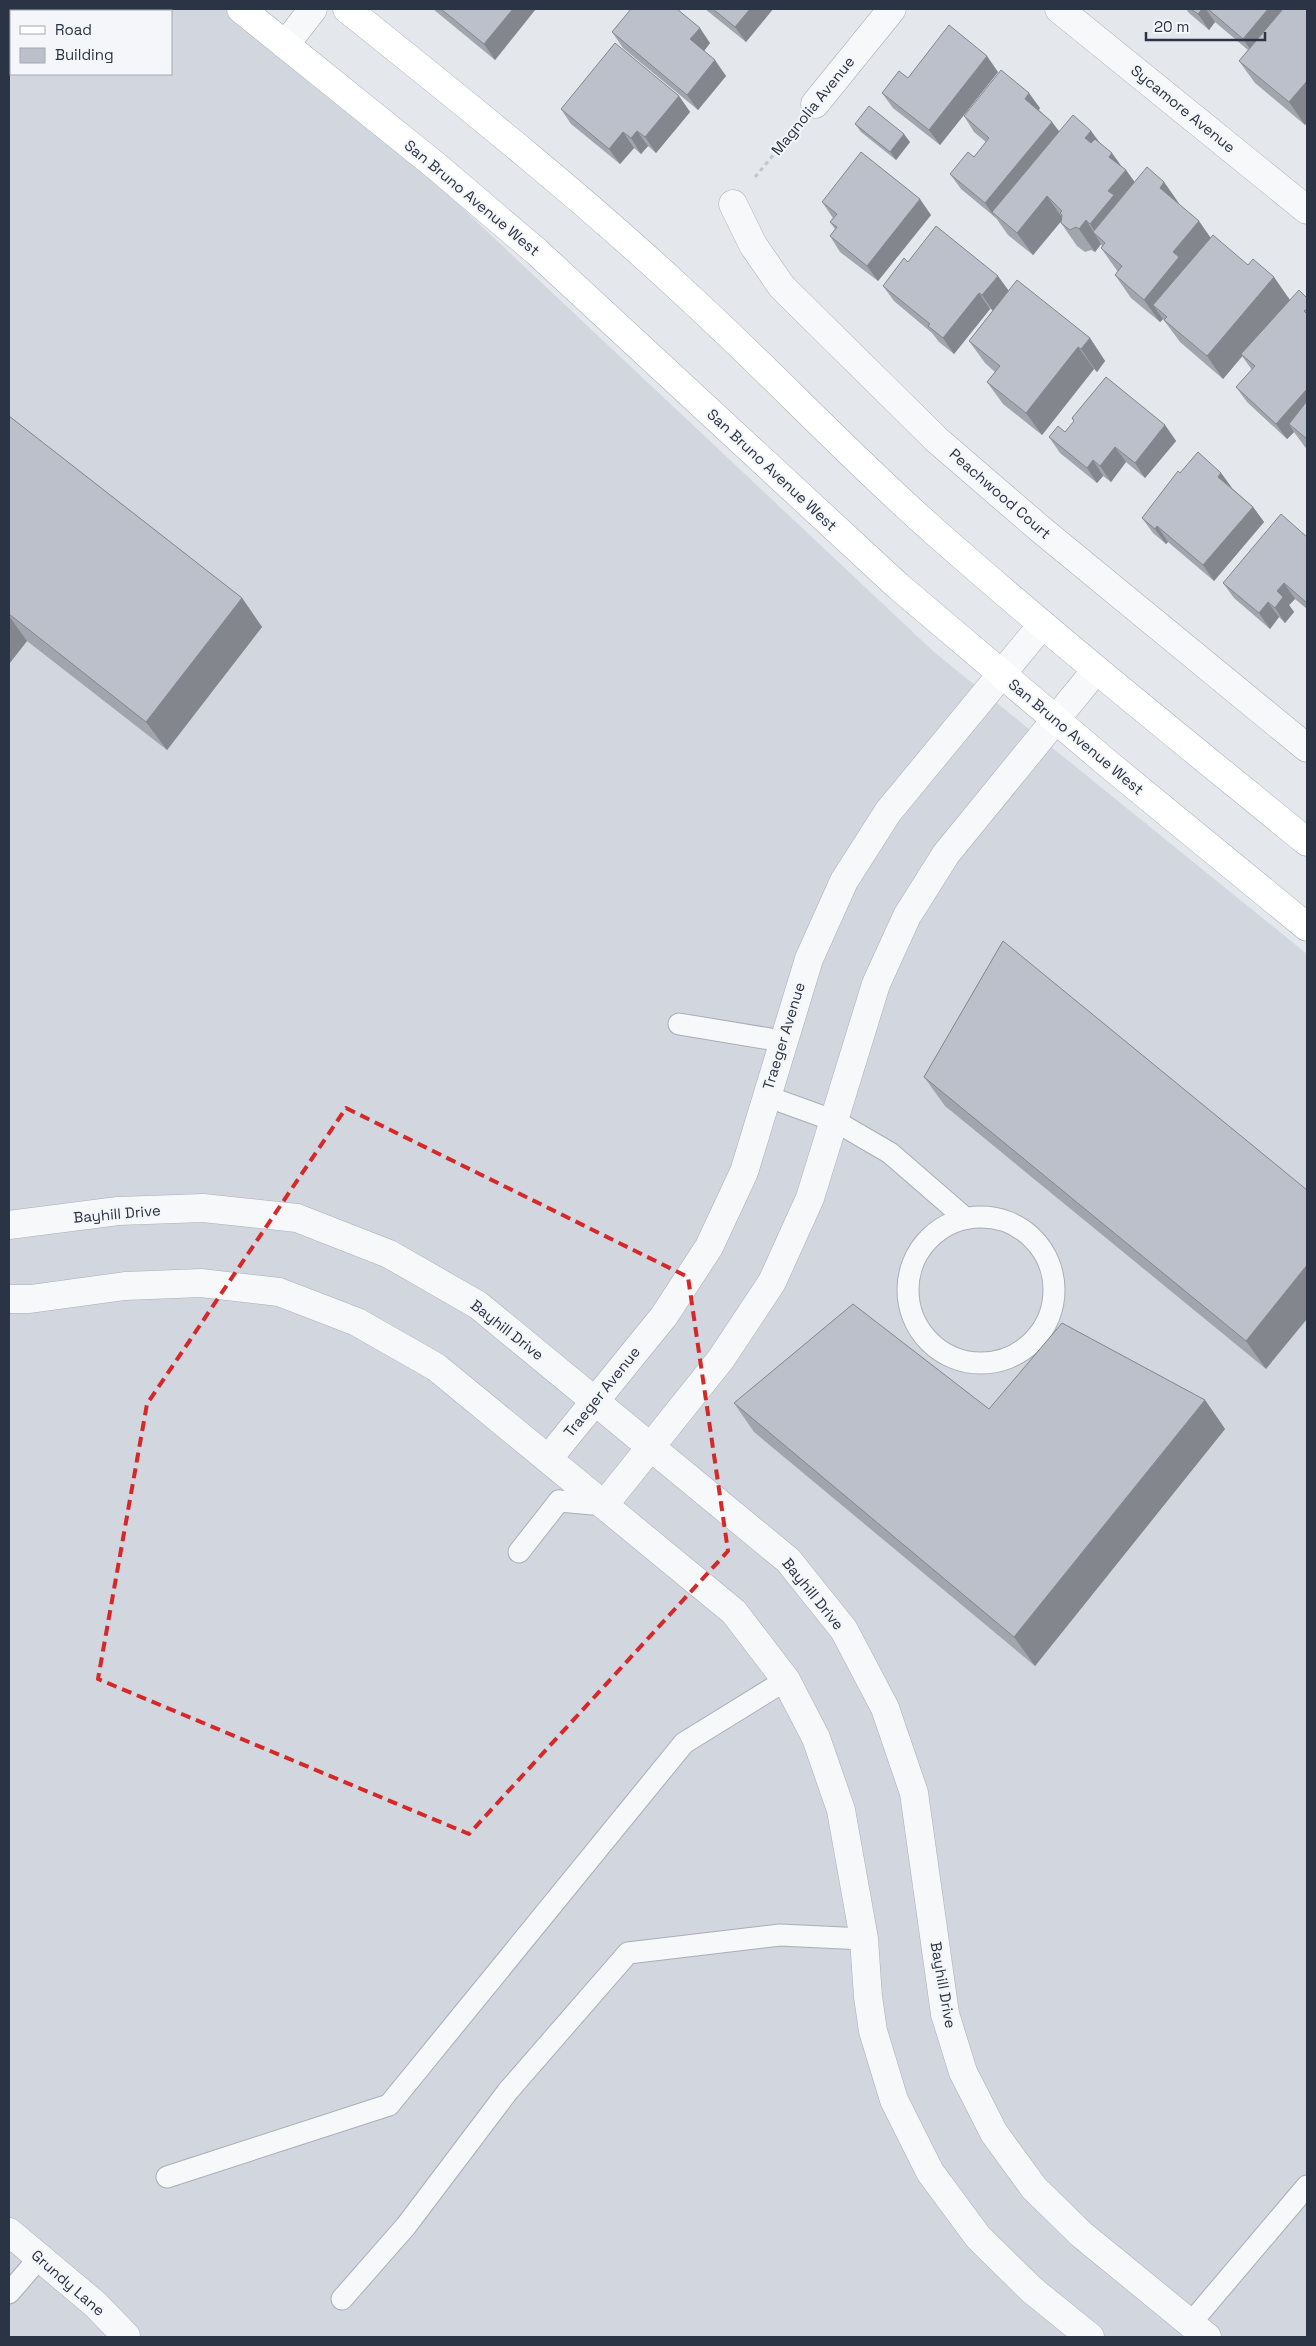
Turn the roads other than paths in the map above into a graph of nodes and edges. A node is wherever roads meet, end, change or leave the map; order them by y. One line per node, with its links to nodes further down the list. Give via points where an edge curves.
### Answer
1 (240, 9): 6 (main road, San Bruno Avenue West)
2 (313, 9): 6 (street)
3 (347, 9): 10 (main road, via 592,209 691,298 887,488)
4 (892, 9): 7 (street, Magnolia Avenue)
5 (1060, 9): 9 (street, Sycamore Avenue)
6 (285, 45): 12 (main road, San Bruno Avenue West, via 537,252 898,586)
7 (815, 104)
8 (734, 204): 14 (street, Peachwood Court, via 753,245 782,287 937,440)
9 (1307, 210)
10 (1042, 625): 11 (main road); 12 (street, Traeger Avenue)
11 (1096, 670): 13 (street); 15 (main road)
12 (1001, 674): 13 (main road, San Bruno Avenue West); 18 (street, Traeger Avenue, via 888,812 844,881 809,959)
13 (1055, 719): 16 (main road, San Bruno Avenue West); 20 (street, via 946,854 907,916 876,984)
14 (1307, 748)
15 (1307, 842)
16 (1307, 927)
17 (679, 1024): 18 (lane)
18 (782, 1041): 19 (street, Traeger Avenue)
19 (766, 1096): 20 (lane); 24 (street, Traeger Avenue, via 744,1172 709,1247 664,1316)
20 (835, 1121): 21 (lane, via 890,1152); 25 (street, via 810,1198 772,1282 721,1359)
21 (965, 1218): 21 (lane, via 989,1216 1011,1223 1031,1236 1045,1255 1053,1278 1053,1301 1046,1324 1032,1342 1012,1356 990,1363 965,1362 942,1353 923,1336 912,1314 913,1266 923,1244 942,1227)
22 (9, 1225): 24 (street, Bayhill Drive, via 118,1211 203,1208 297,1218 389,1254 478,1305)
23 (9, 1299): 26 (street, via 125,1286 201,1283 280,1292 357,1322 436,1367)
24 (596, 1401): 25 (street, Bayhill Drive); 26 (street, Traeger Avenue)
25 (651, 1447): 28 (street); 38 (street, Bayhill Drive, via 788,1560 844,1630 885,1708 914,1793 945,2014 963,2072 994,2133 1034,2188)
26 (548, 1459): 27 (lane); 28 (street)
27 (559, 1500): 28 (lane); 29 (lane)
28 (604, 1504): 30 (street, via 734,1612)
29 (519, 1552)
30 (786, 1680): 31 (street, via 816,1738 841,1810); 32 (lane, via 684,1743 389,2106)
31 (864, 1939): 37 (lane, via 780,1935 628,1953 508,2091 406,2226); 40 (street, via 873,2031 894,2100 930,2172 978,2237 1032,2290)
32 (167, 2177)
33 (1307, 2186): 38 (lane)
34 (9, 2232): 35 (street, Grundy Lane)
35 (40, 2257): 36 (lane); 39 (street, Grundy Lane, via 95,2304)
36 (9, 2293)
37 (342, 2299)
38 (1193, 2333)
39 (126, 2336)
40 (1090, 2337)

